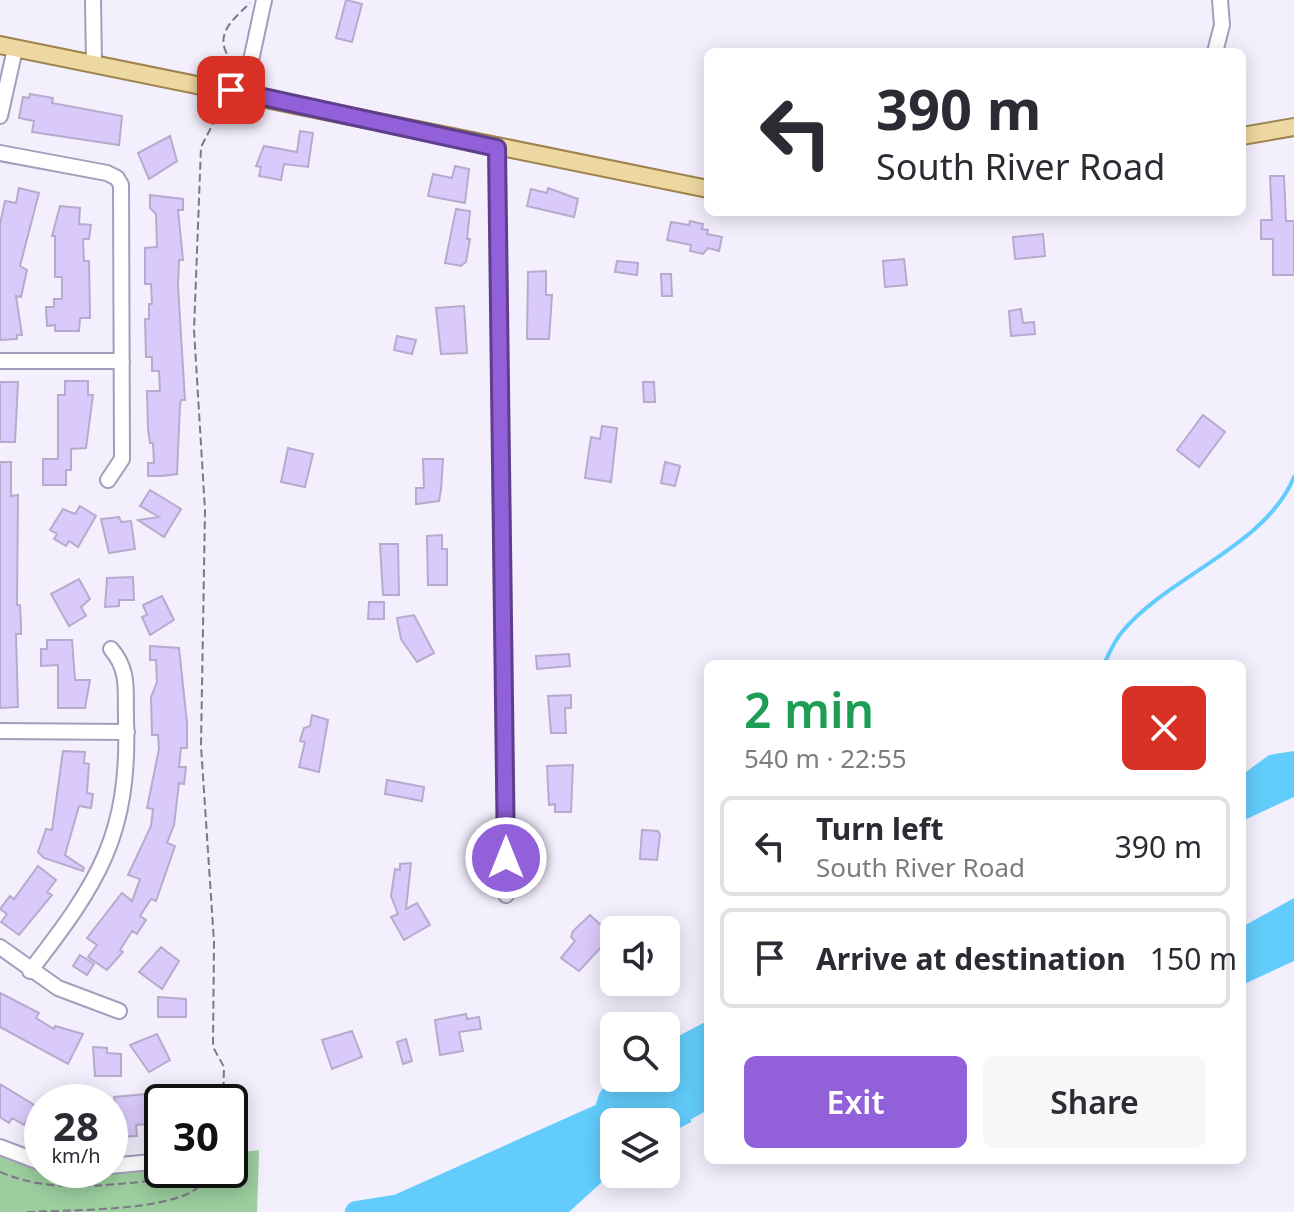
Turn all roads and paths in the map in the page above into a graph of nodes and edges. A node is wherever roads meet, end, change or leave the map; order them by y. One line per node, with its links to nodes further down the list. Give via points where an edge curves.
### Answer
1 (93, 0): 7 (street)
2 (251, 0): 8 (path, via 225,30 223,46 234,67)
3 (264, 0): 8 (street)
4 (1220, 0): 6 (street, via 1222,25)
5 (8, 47): 7 (main road); 9 (street)
6 (1216, 48)
7 (94, 63): 8 (main road)
8 (237, 92): 12 (main road); 25 (path, via 201,147 194,330 205,510 201,746 214,942 213,1047 224,1067)
9 (0, 116)
10 (1294, 127): 11 (main road)
11 (1246, 135)
12 (497, 148): 14 (main road); 21 (street)
13 (0, 153): 16 (street, via 117,178)
14 (704, 188)
15 (0, 361): 16 (street)
16 (122, 361): 17 (street, via 122,459)
17 (108, 480)
18 (111, 649): 20 (street, via 124,664)
19 (0, 731): 20 (street)
20 (127, 732): 23 (street, via 124,796 115,837 88,894)
21 (506, 895)
22 (0, 947): 23 (street)
23 (30, 971): 24 (street, via 58,988)
24 (119, 1011)
25 (224, 1084)
26 (0, 1147): 27 (street)
27 (24, 1156)
28 (0, 1172): 29 (path, via 82,1189)
29 (144, 1182)
30 (197, 1188): 31 (path, via 174,1198 101,1210)
31 (27, 1212)

